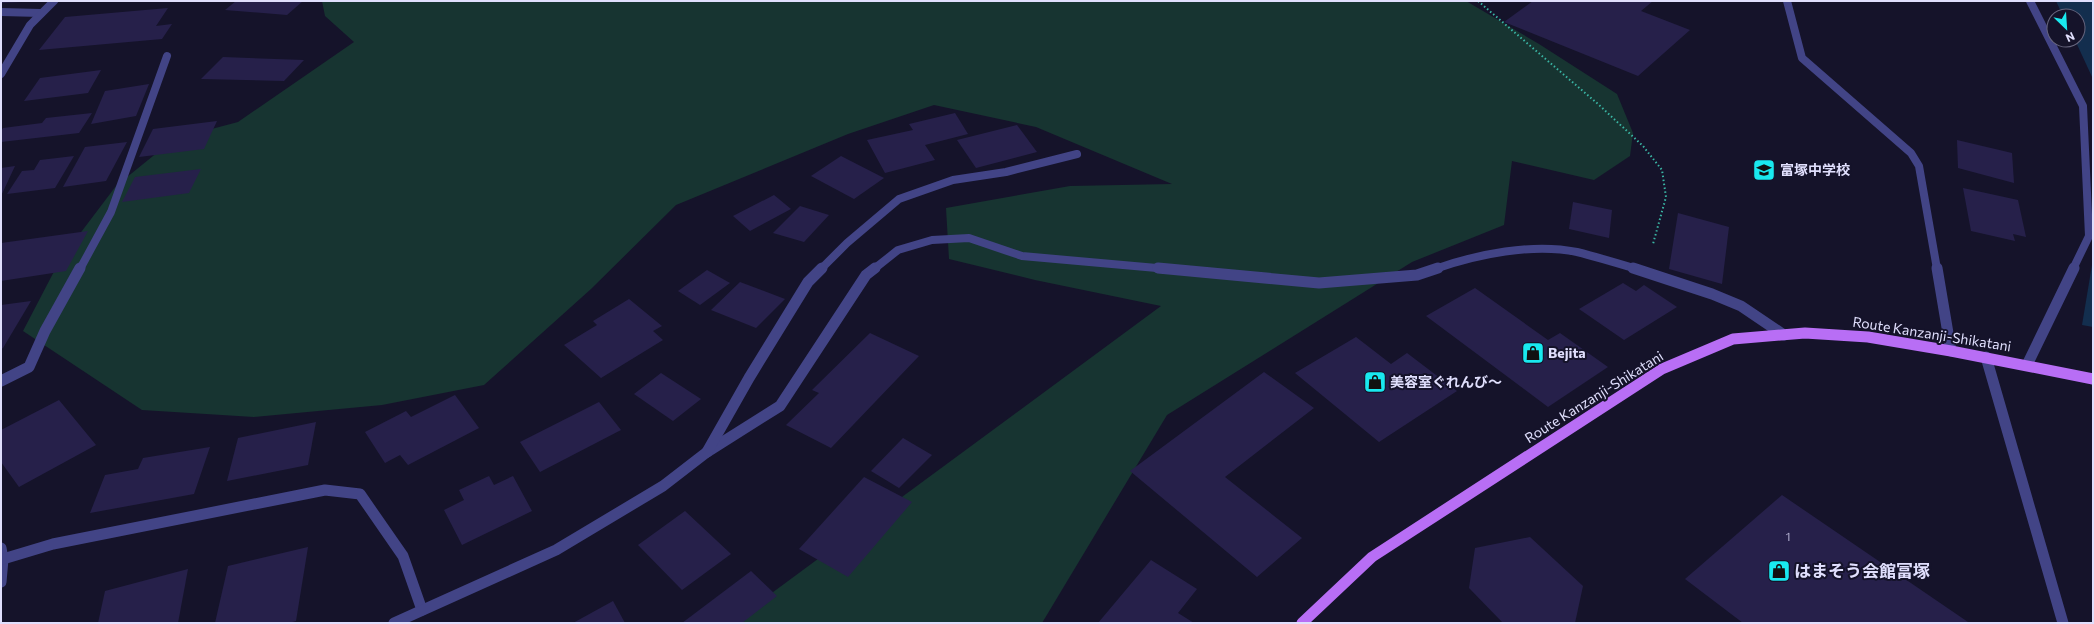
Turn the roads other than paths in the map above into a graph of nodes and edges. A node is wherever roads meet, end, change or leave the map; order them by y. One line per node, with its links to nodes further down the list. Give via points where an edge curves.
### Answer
1 (54, 1): 5 (street)
2 (1787, 1): 10 (street, via 1802,58 1912,154 1919,166)
3 (2030, 1): 12 (street, via 2083,106 2089,236)
4 (1, 12): 5 (street)
5 (41, 13): 7 (street, via 21,38)
6 (167, 56): 14 (street, via 112,212 45,331 29,367)
7 (1, 74)
8 (1077, 154): 15 (street, via 1006,172 953,180 899,199 847,243 808,282)
9 (1784, 335): 10 (main road, Route Kanzanji-Shikatani, via 1805,333 1868,337); 15 (street, via 1741,306 1712,294 1649,272 1576,252 1531,249 1466,258 1417,275 1319,283 1022,256 969,238 932,240 898,250 866,275 780,406); 20 (main road, Route Kanzanji-Shikatani, via 1732,339 1662,369 1372,556)
10 (1952, 351): 11 (main road, Route Kanzanji-Shikatani)
11 (1986, 357): 12 (main road, Route Kanzanji-Shikatani); 21 (street)
12 (2028, 365): 13 (main road, Route Kanzanji-Shikatani)
13 (2093, 378)
14 (1, 381)
15 (707, 452): 18 (street, via 663,486 556,550)
16 (2, 554): 17 (street); 18 (street, via 325,490 360,494 402,556)
17 (1, 582)
18 (422, 610): 19 (street)
19 (394, 623)
20 (1302, 623)
21 (2062, 623)

